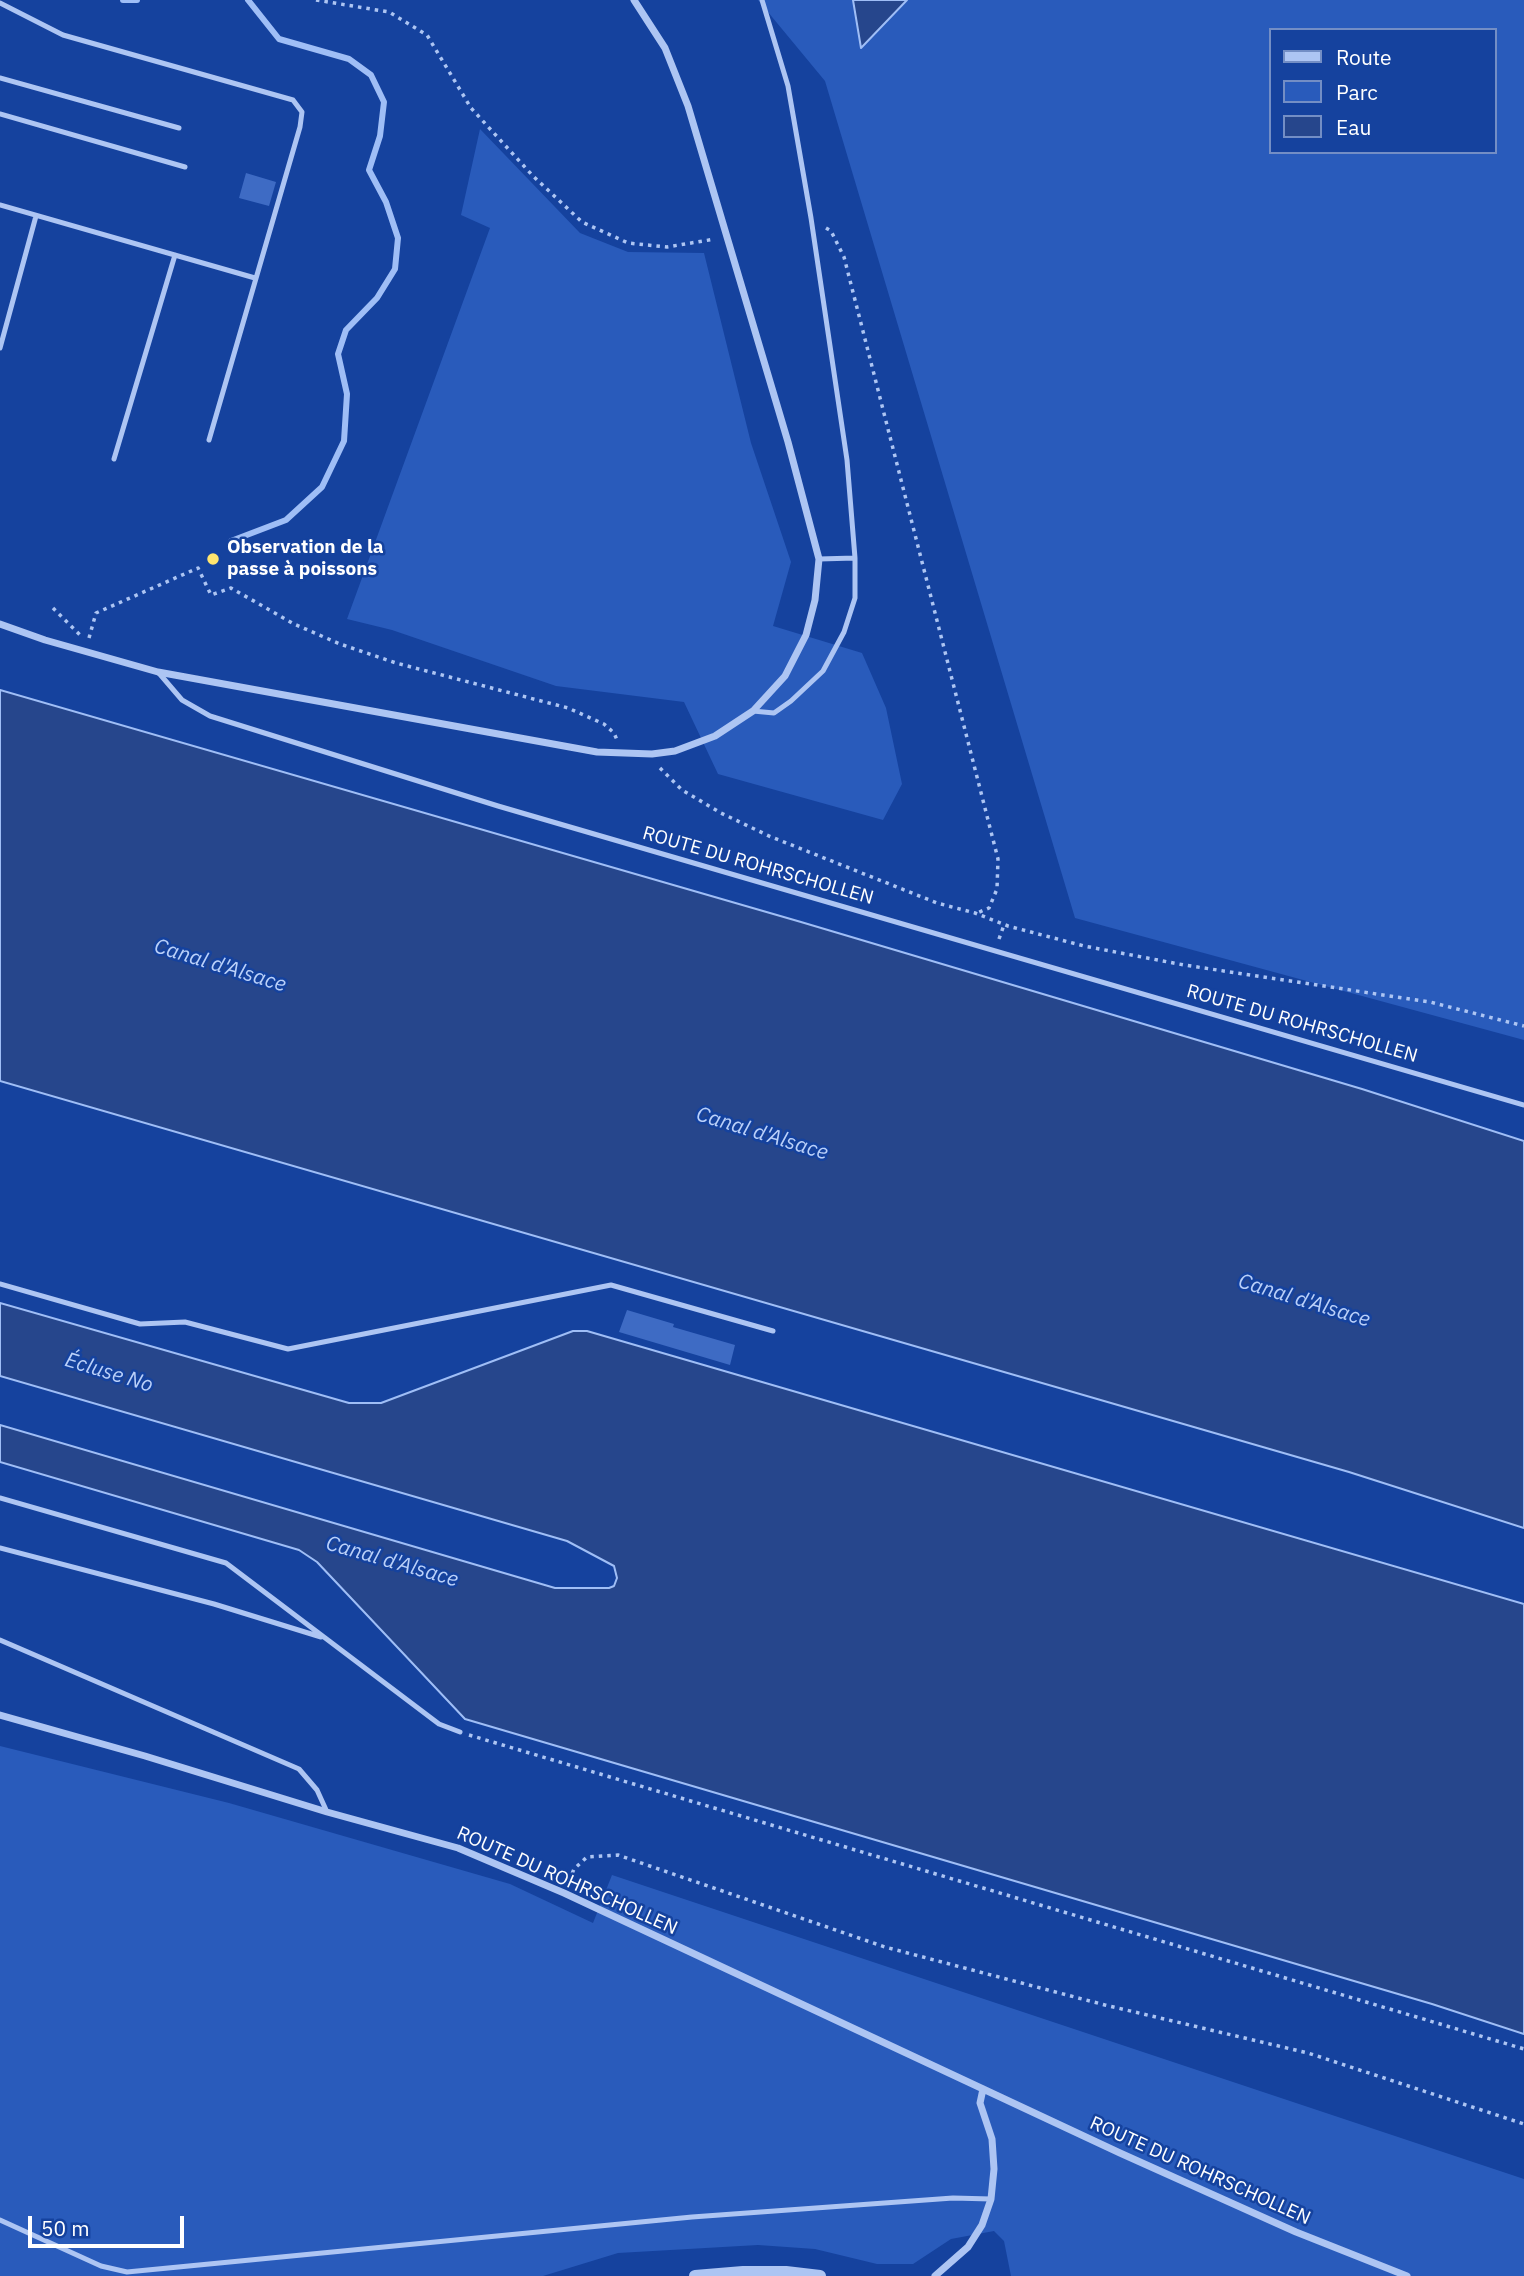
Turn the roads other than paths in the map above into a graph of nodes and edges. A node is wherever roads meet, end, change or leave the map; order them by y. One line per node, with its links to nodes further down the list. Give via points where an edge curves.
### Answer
1 (634, 0): 16 (street, via 665,48 684,95)
2 (762, 0): 15 (lane, via 788,86 811,218 846,460)
3 (0, 3): 11 (lane, via 63,35 292,100 302,112 300,127)
4 (0, 78): 6 (lane)
5 (0, 114): 7 (lane)
6 (179, 128)
7 (185, 167)
8 (0, 205): 9 (lane)
9 (36, 216): 10 (lane); 12 (lane)
10 (174, 255): 11 (lane); 14 (lane)
11 (255, 278): 13 (lane)
12 (0, 348)
13 (209, 440)
14 (114, 459)
15 (855, 558): 16 (lane); 19 (lane, via 855,598 844,632 823,671 774,713)
16 (819, 559): 19 (street, via 806,635 785,676)
17 (0, 624): 18 (street)
18 (158, 672): 19 (street, via 620,754 675,751 715,736); 20 (lane, ROUTE DU ROHRSCHOLLEN, via 182,700 210,716 512,810)
19 (753, 711)
20 (1524, 1105)
21 (0, 1284): 22 (lane, via 141,1324 185,1322 288,1349 611,1285)
22 (774, 1331)
23 (0, 1498): 25 (lane, via 226,1563)
24 (0, 1548): 25 (lane)
25 (326, 1639): 28 (lane, via 439,1724)
26 (0, 1640): 29 (lane, via 299,1769 317,1790)
27 (0, 1715): 29 (street, ROUTE DU ROHRSCHOLLEN)
28 (460, 1732)
29 (327, 1812): 30 (street, ROUTE DU ROHRSCHOLLEN, via 458,1847)
30 (983, 2089): 31 (street, via 980,2104 992,2139); 36 (street, ROUTE DU ROHRSCHOLLEN, via 1296,2232)
31 (991, 2199): 32 (lane, via 692,2217 127,2272 101,2266); 35 (street, via 968,2247)
32 (0, 2220)
33 (695, 2276): 34 (street, via 743,2272)
34 (820, 2276)
35 (935, 2276)
36 (1407, 2276)

